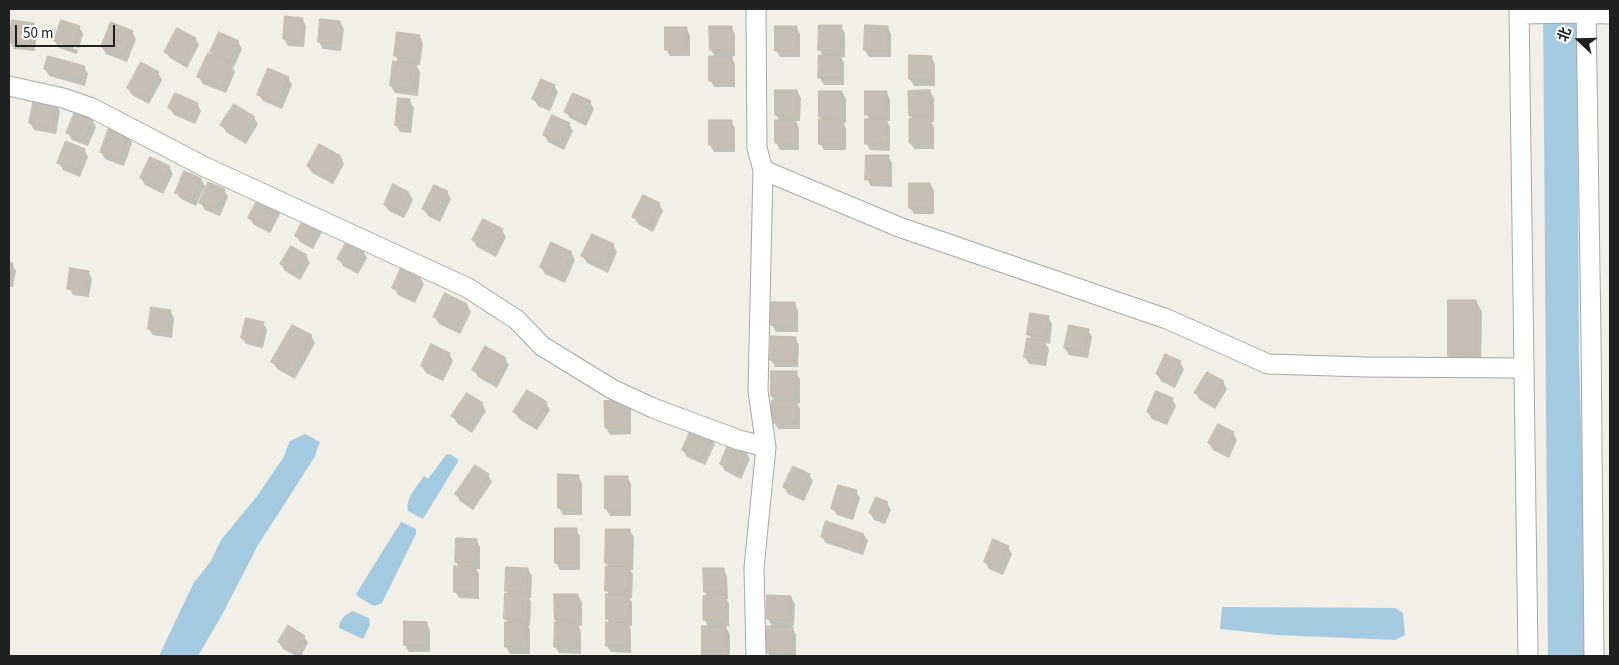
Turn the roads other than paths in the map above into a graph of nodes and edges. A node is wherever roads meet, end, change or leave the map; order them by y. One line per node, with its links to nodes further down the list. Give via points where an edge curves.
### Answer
1 (756, 9): 6 (street, via 757,148)
2 (1584, 11): 3 (street, via 1539,15); 4 (street); 9 (street, via 1591,346)
3 (1519, 12): 7 (street)
4 (1610, 14)
5 (9, 86): 8 (street, via 92,108 205,167 468,288 517,320 542,346 612,389 653,408)
6 (763, 170): 7 (street, via 899,227 1167,319 1268,364); 8 (street, via 758,392)
7 (1524, 368): 11 (street)
8 (766, 447): 10 (street, via 754,568)
9 (1602, 611): 12 (street)
10 (756, 656)
11 (1528, 656)
12 (1594, 656)

